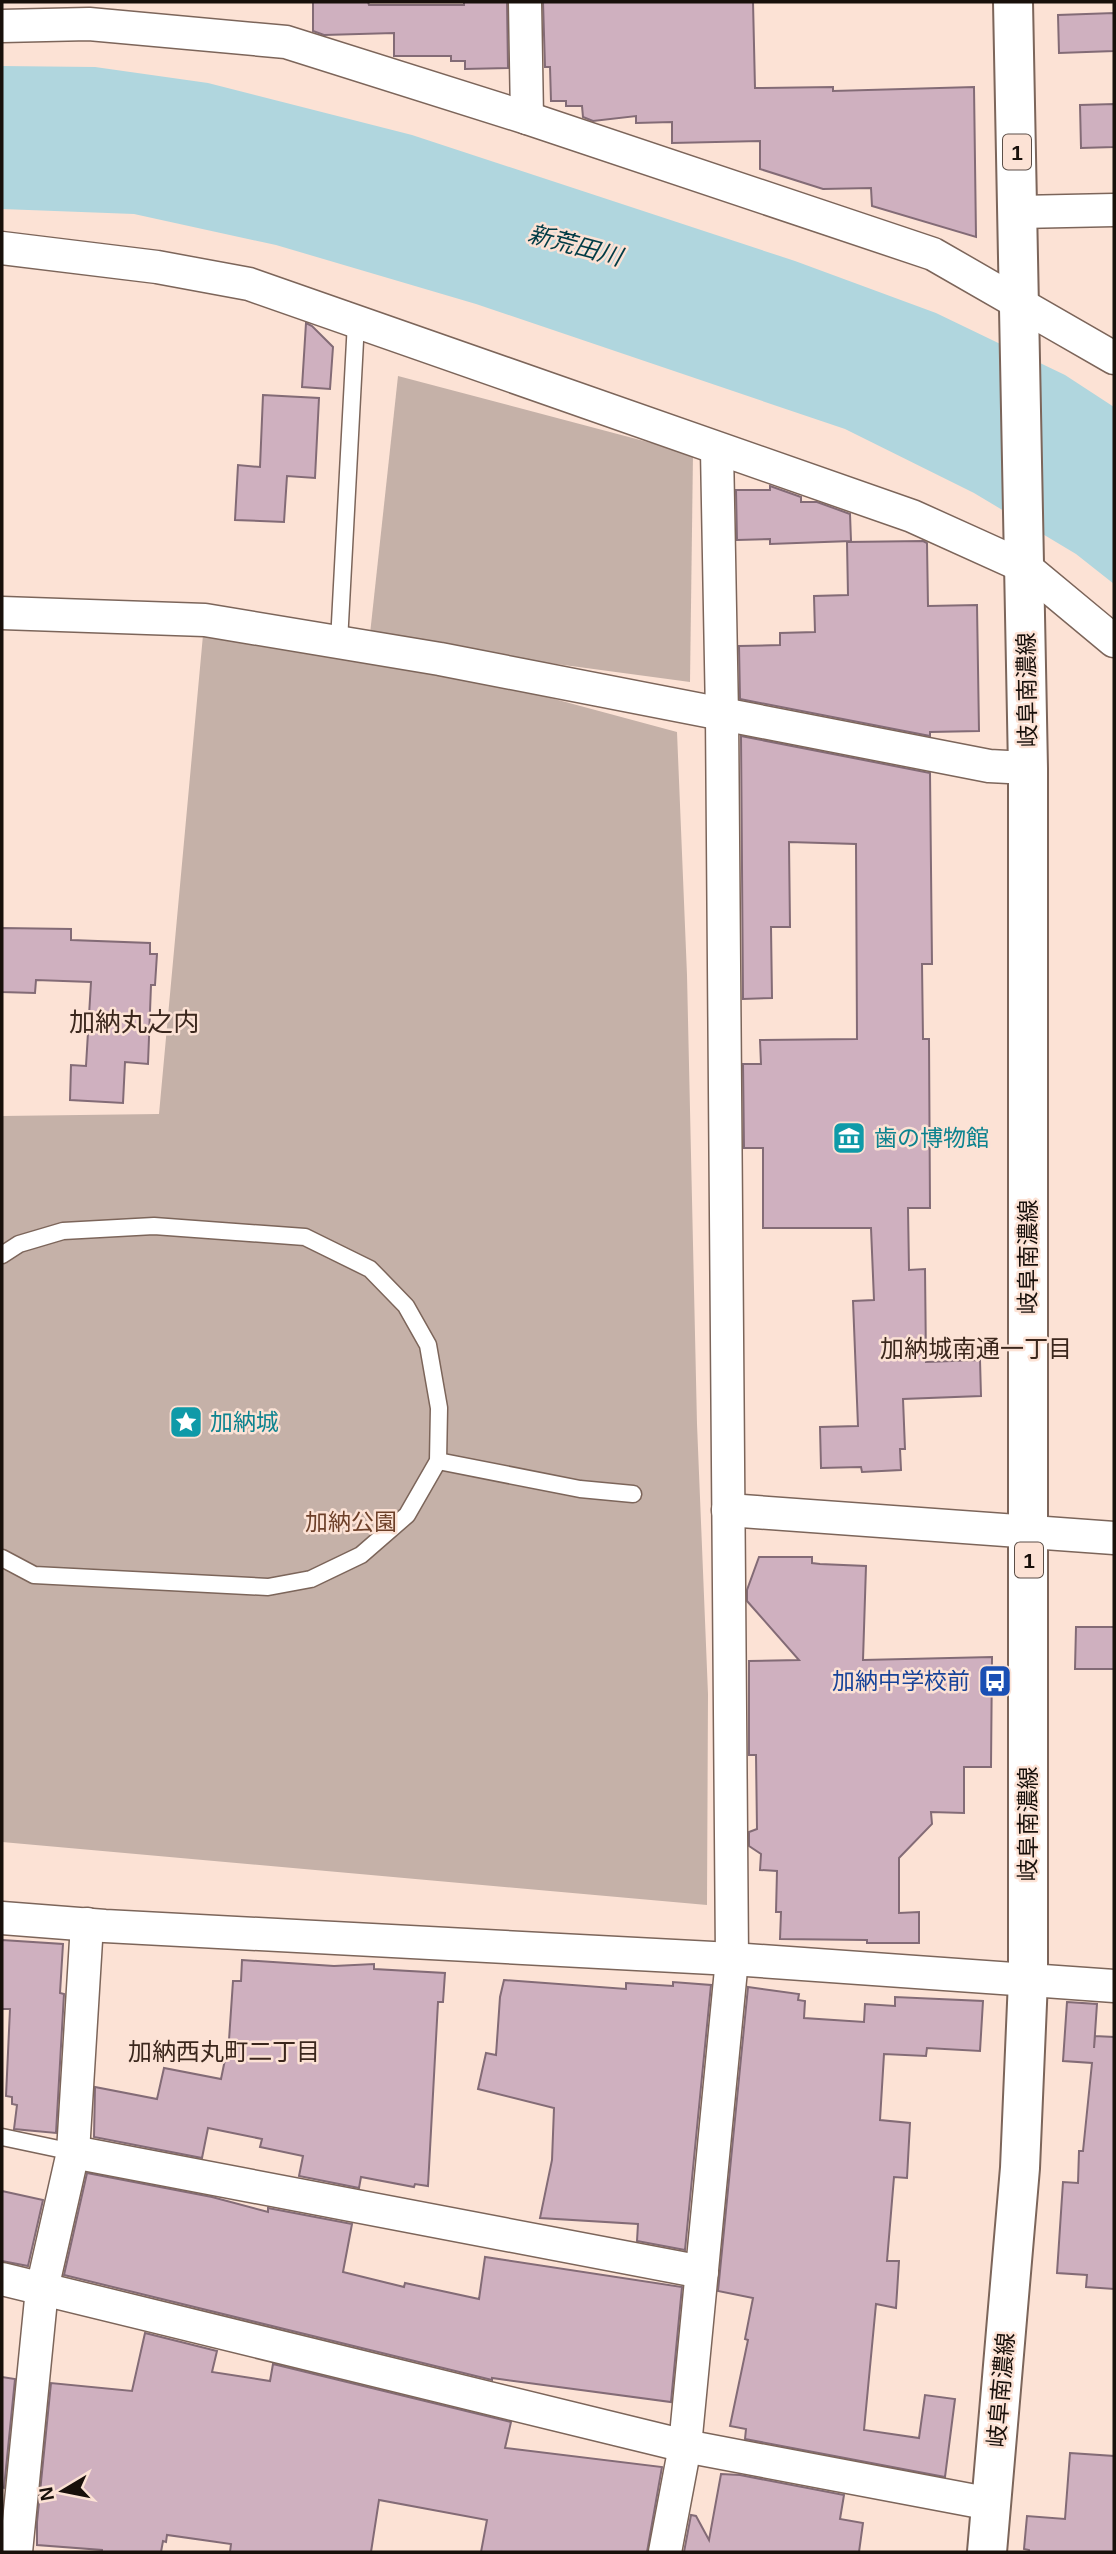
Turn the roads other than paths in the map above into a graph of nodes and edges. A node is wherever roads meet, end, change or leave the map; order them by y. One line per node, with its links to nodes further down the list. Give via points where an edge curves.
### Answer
1 (525, 2): 5 (street)
2 (1013, 2): 7 (main road, 岐阜南濃線 / 1)
3 (89, 13): 4 (street); 5 (street, via 286,41)
4 (2, 26)
5 (527, 118): 9 (street, via 933,254)
6 (1114, 210): 7 (street)
7 (1019, 212): 9 (main road, 岐阜南濃線 / 1)
8 (2, 248): 10 (street, via 157,267 249,284)
9 (1019, 302): 11 (street); 13 (main road, 岐阜南濃線 / 1)
10 (356, 322): 12 (street); 16 (lane)
11 (1114, 358)
12 (718, 450): 13 (street, via 912,516); 17 (street)
13 (1025, 567): 15 (street); 18 (main road, 岐阜南濃線 / 1)
14 (2, 613): 16 (street, via 205,620)
15 (1114, 641)
16 (339, 642): 17 (street)
17 (722, 715): 18 (street, via 989,766); 22 (street)
18 (1028, 768): 23 (main road, 岐阜南濃線 / 1)
19 (2, 1255): 20 (lane, via 19,1244 63,1231 154,1226 305,1237 370,1269 406,1306 428,1345 439,1408)
20 (438, 1461): 21 (lane, via 580,1489); 25 (lane, via 408,1515 361,1555 311,1579 268,1587 34,1575)
21 (633, 1494)
22 (728, 1510): 23 (street); 28 (street)
23 (1029, 1532): 24 (street); 29 (main road, 岐阜南濃線 / 1)
24 (1114, 1538)
25 (2, 1558)
26 (2, 1917): 27 (street)
27 (87, 1924): 28 (street); 32 (street)
28 (733, 1958): 29 (street); 33 (street)
29 (1028, 1980): 30 (street); 37 (main road, 岐阜南濃線 / 1, via 1020,2168)
30 (1114, 1986)
31 (2, 2137): 32 (lane)
32 (73, 2152): 33 (street); 35 (street)
33 (702, 2272): 36 (street)
34 (2, 2279): 35 (street)
35 (42, 2289): 36 (street); 38 (street)
36 (685, 2446): 37 (street); 39 (street)
37 (991, 2504): 40 (main road, 岐阜南濃線 / 1)
38 (16, 2552)
39 (665, 2552)
40 (987, 2552)

